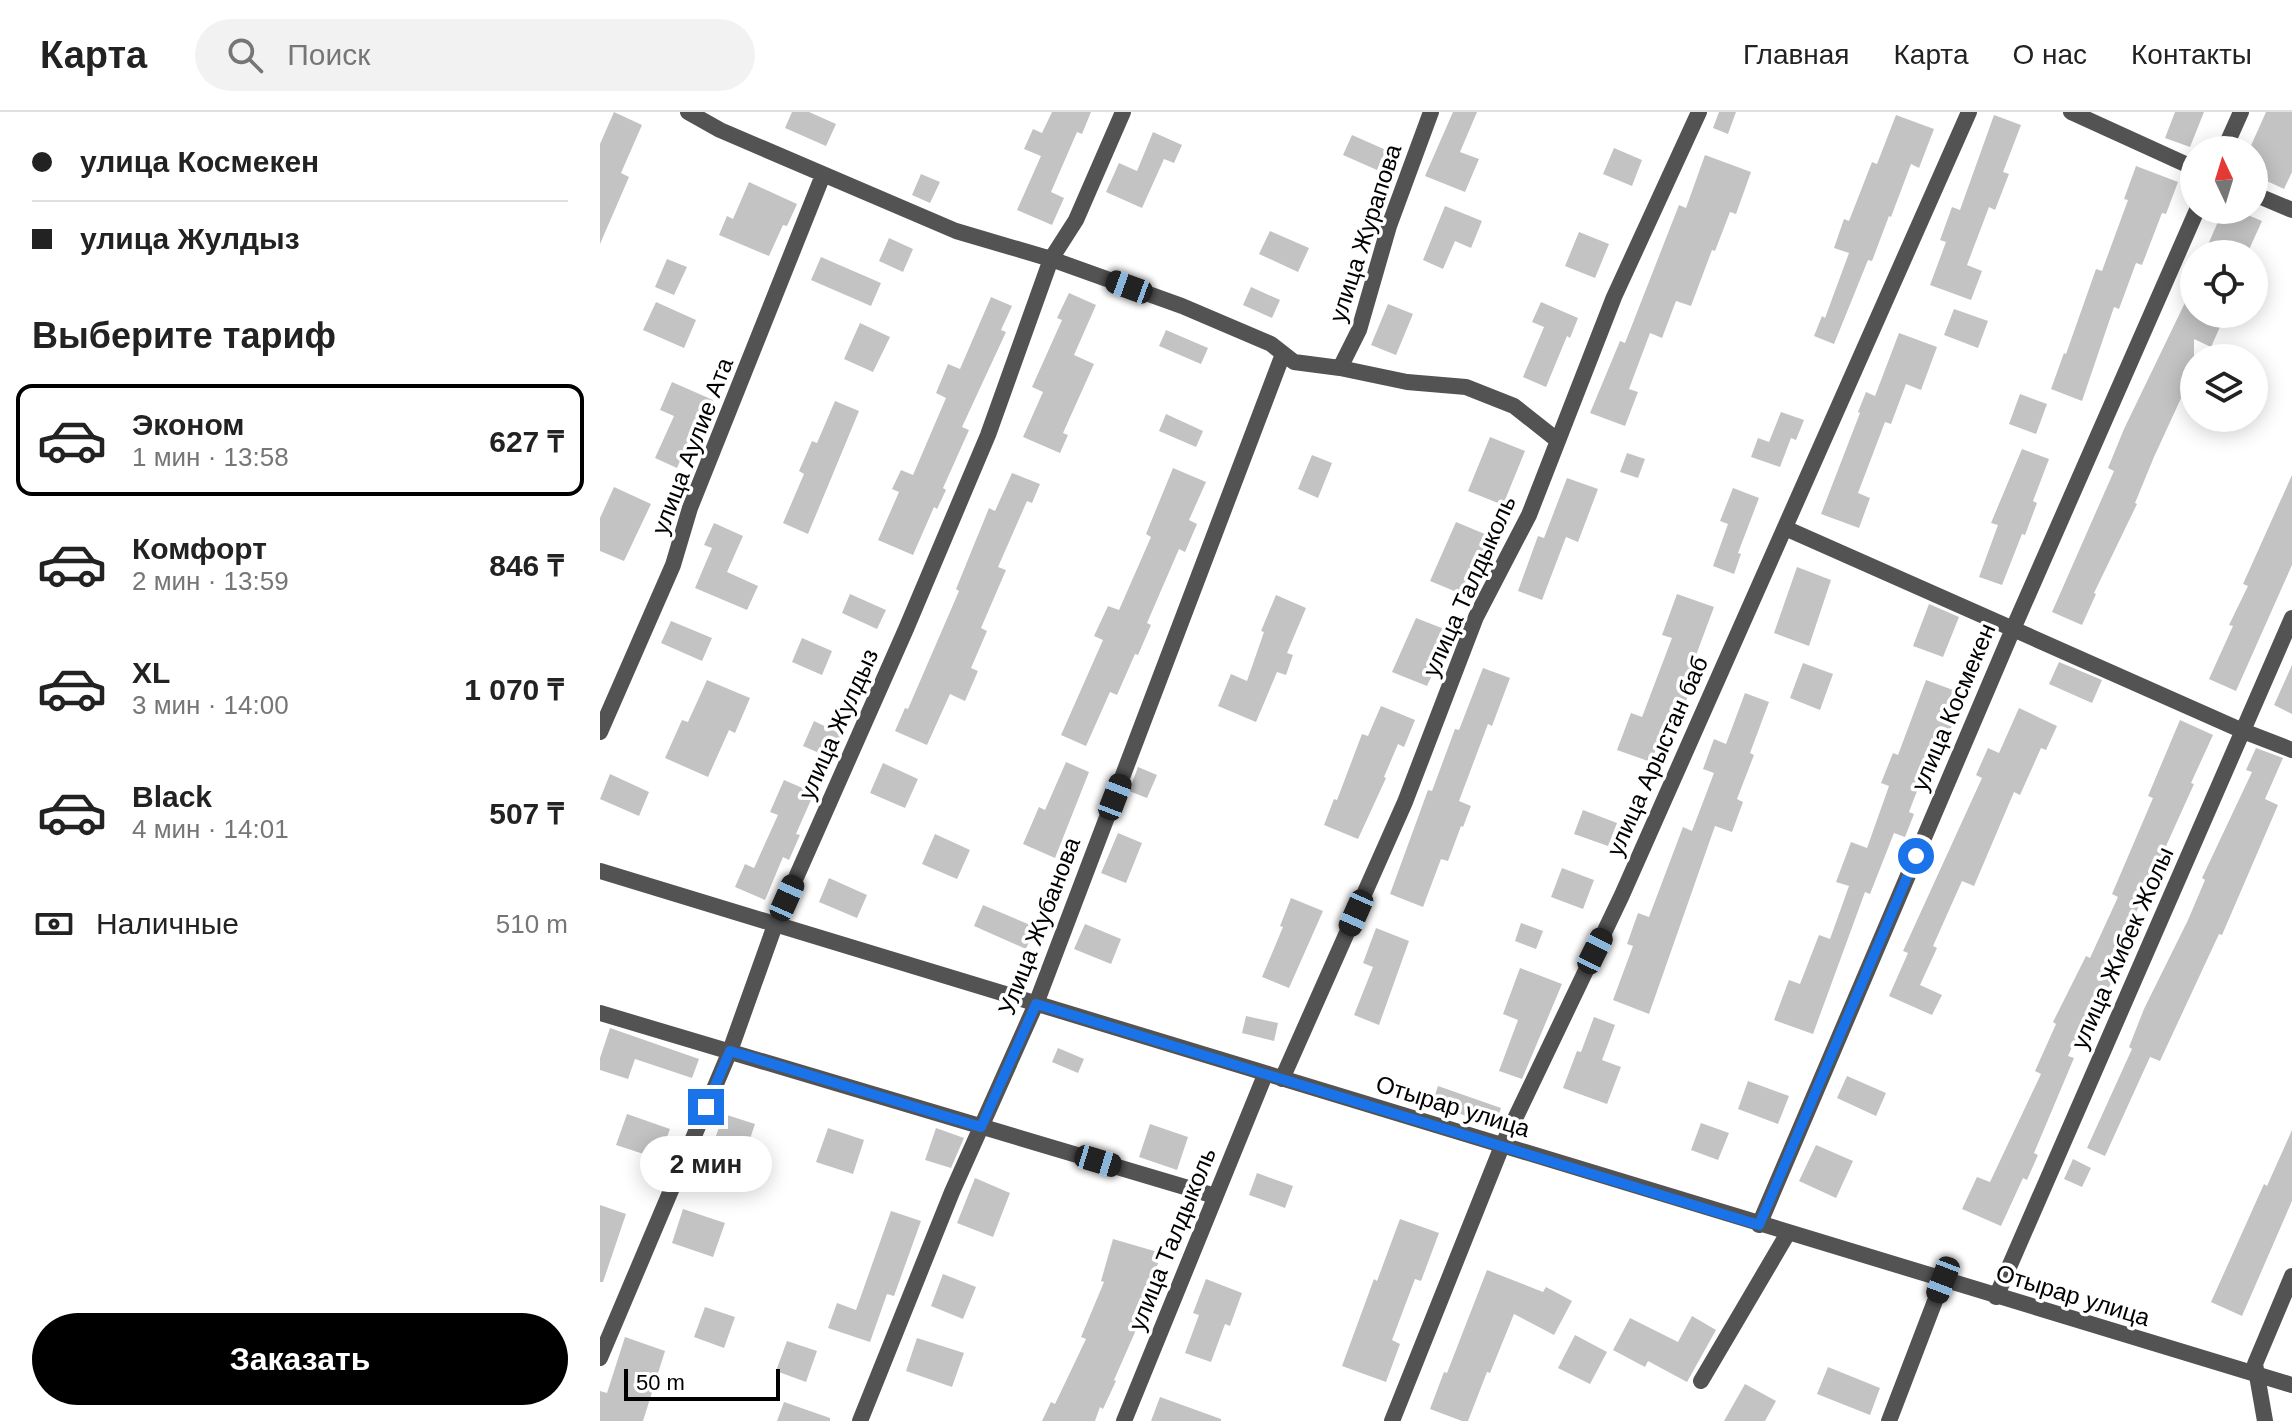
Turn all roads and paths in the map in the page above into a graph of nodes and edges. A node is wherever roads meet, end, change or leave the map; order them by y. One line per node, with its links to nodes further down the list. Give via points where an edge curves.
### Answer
1 (688, 112): 10 (street)
2 (1123, 112): 14 (street, улица Жулдыз, via 1076,220)
3 (1431, 112): 16 (street, улица Журапова, via 1389,226 1359,330)
4 (1699, 112): 17 (street, улица Талдыколь, via 1614,297)
5 (1969, 112): 18 (street, улица Арыстан баб)
6 (2071, 112): 9 (street)
7 (2241, 112): 8 (street)
8 (2230, 136)
9 (2180, 162)
10 (823, 175): 14 (street, via 956,231); 22 (street, улица Аулие Ата, via 690,508 673,565)
11 (2268, 200): 12 (street)
12 (2292, 210)
13 (2191, 224): 20 (street, улица Космекен)
14 (1051, 259): 15 (street, via 1182,306); 25 (street, улица Жулдыз, via 982,449)
15 (1283, 354): 16 (street, via 1294,362); 26 (street, Улица Жубанова)
16 (1340, 368): 17 (street, via 1466,387 1514,406)
17 (1557, 440): 30 (street, улица Талдыколь, via 1529,515 1476,617 1405,802)
18 (1785, 528): 20 (street); 32 (street, улица Арыстан баб, via 1622,895)
19 (2292, 618): 21 (street, улица Жибек Жолы)
20 (2013, 629): 21 (street); 34 (street, улица Космекен)
21 (2243, 731): 23 (street); 38 (street, улица Жибек Жолы)
22 (600, 732)
23 (2292, 750)
24 (600, 871): 25 (street, Отырар улица)
25 (775, 925): 26 (street, Отырар улица); 28 (street, улица Жулдыз)
26 (1036, 1004): 29 (street, Отырар улица); 31 (street, Улица Жубанова)
27 (600, 1013): 28 (street)
28 (730, 1051): 31 (street); 39 (street, улица Жулдыз)
29 (1265, 1075): 30 (street, Отырар улица); 33 (street, улица Талдыколь)
30 (1282, 1079): 32 (street, Отырар улица)
31 (981, 1127): 33 (street); 43 (street, Улица Жубанова)
32 (1502, 1146): 34 (street, Отырар улица); 45 (street, улица Арыстан баб)
33 (1215, 1196): 44 (street, улица Талдыколь)
34 (1759, 1225): 35 (street, Отырар улица)
35 (1788, 1233): 37 (street, Отырар улица); 41 (street)
36 (2292, 1276): 40 (street, via 2255,1364)
37 (1943, 1280): 38 (street, Отырар улица); 46 (street)
38 (1996, 1297): 40 (street, Отырар улица)
39 (600, 1358)
40 (2257, 1375): 42 (street, Отырар улица); 47 (street)
41 (1701, 1381)
42 (2292, 1385)
43 (860, 1421)
44 (1124, 1421)
45 (1392, 1421)
46 (1889, 1421)
47 (2265, 1421)

